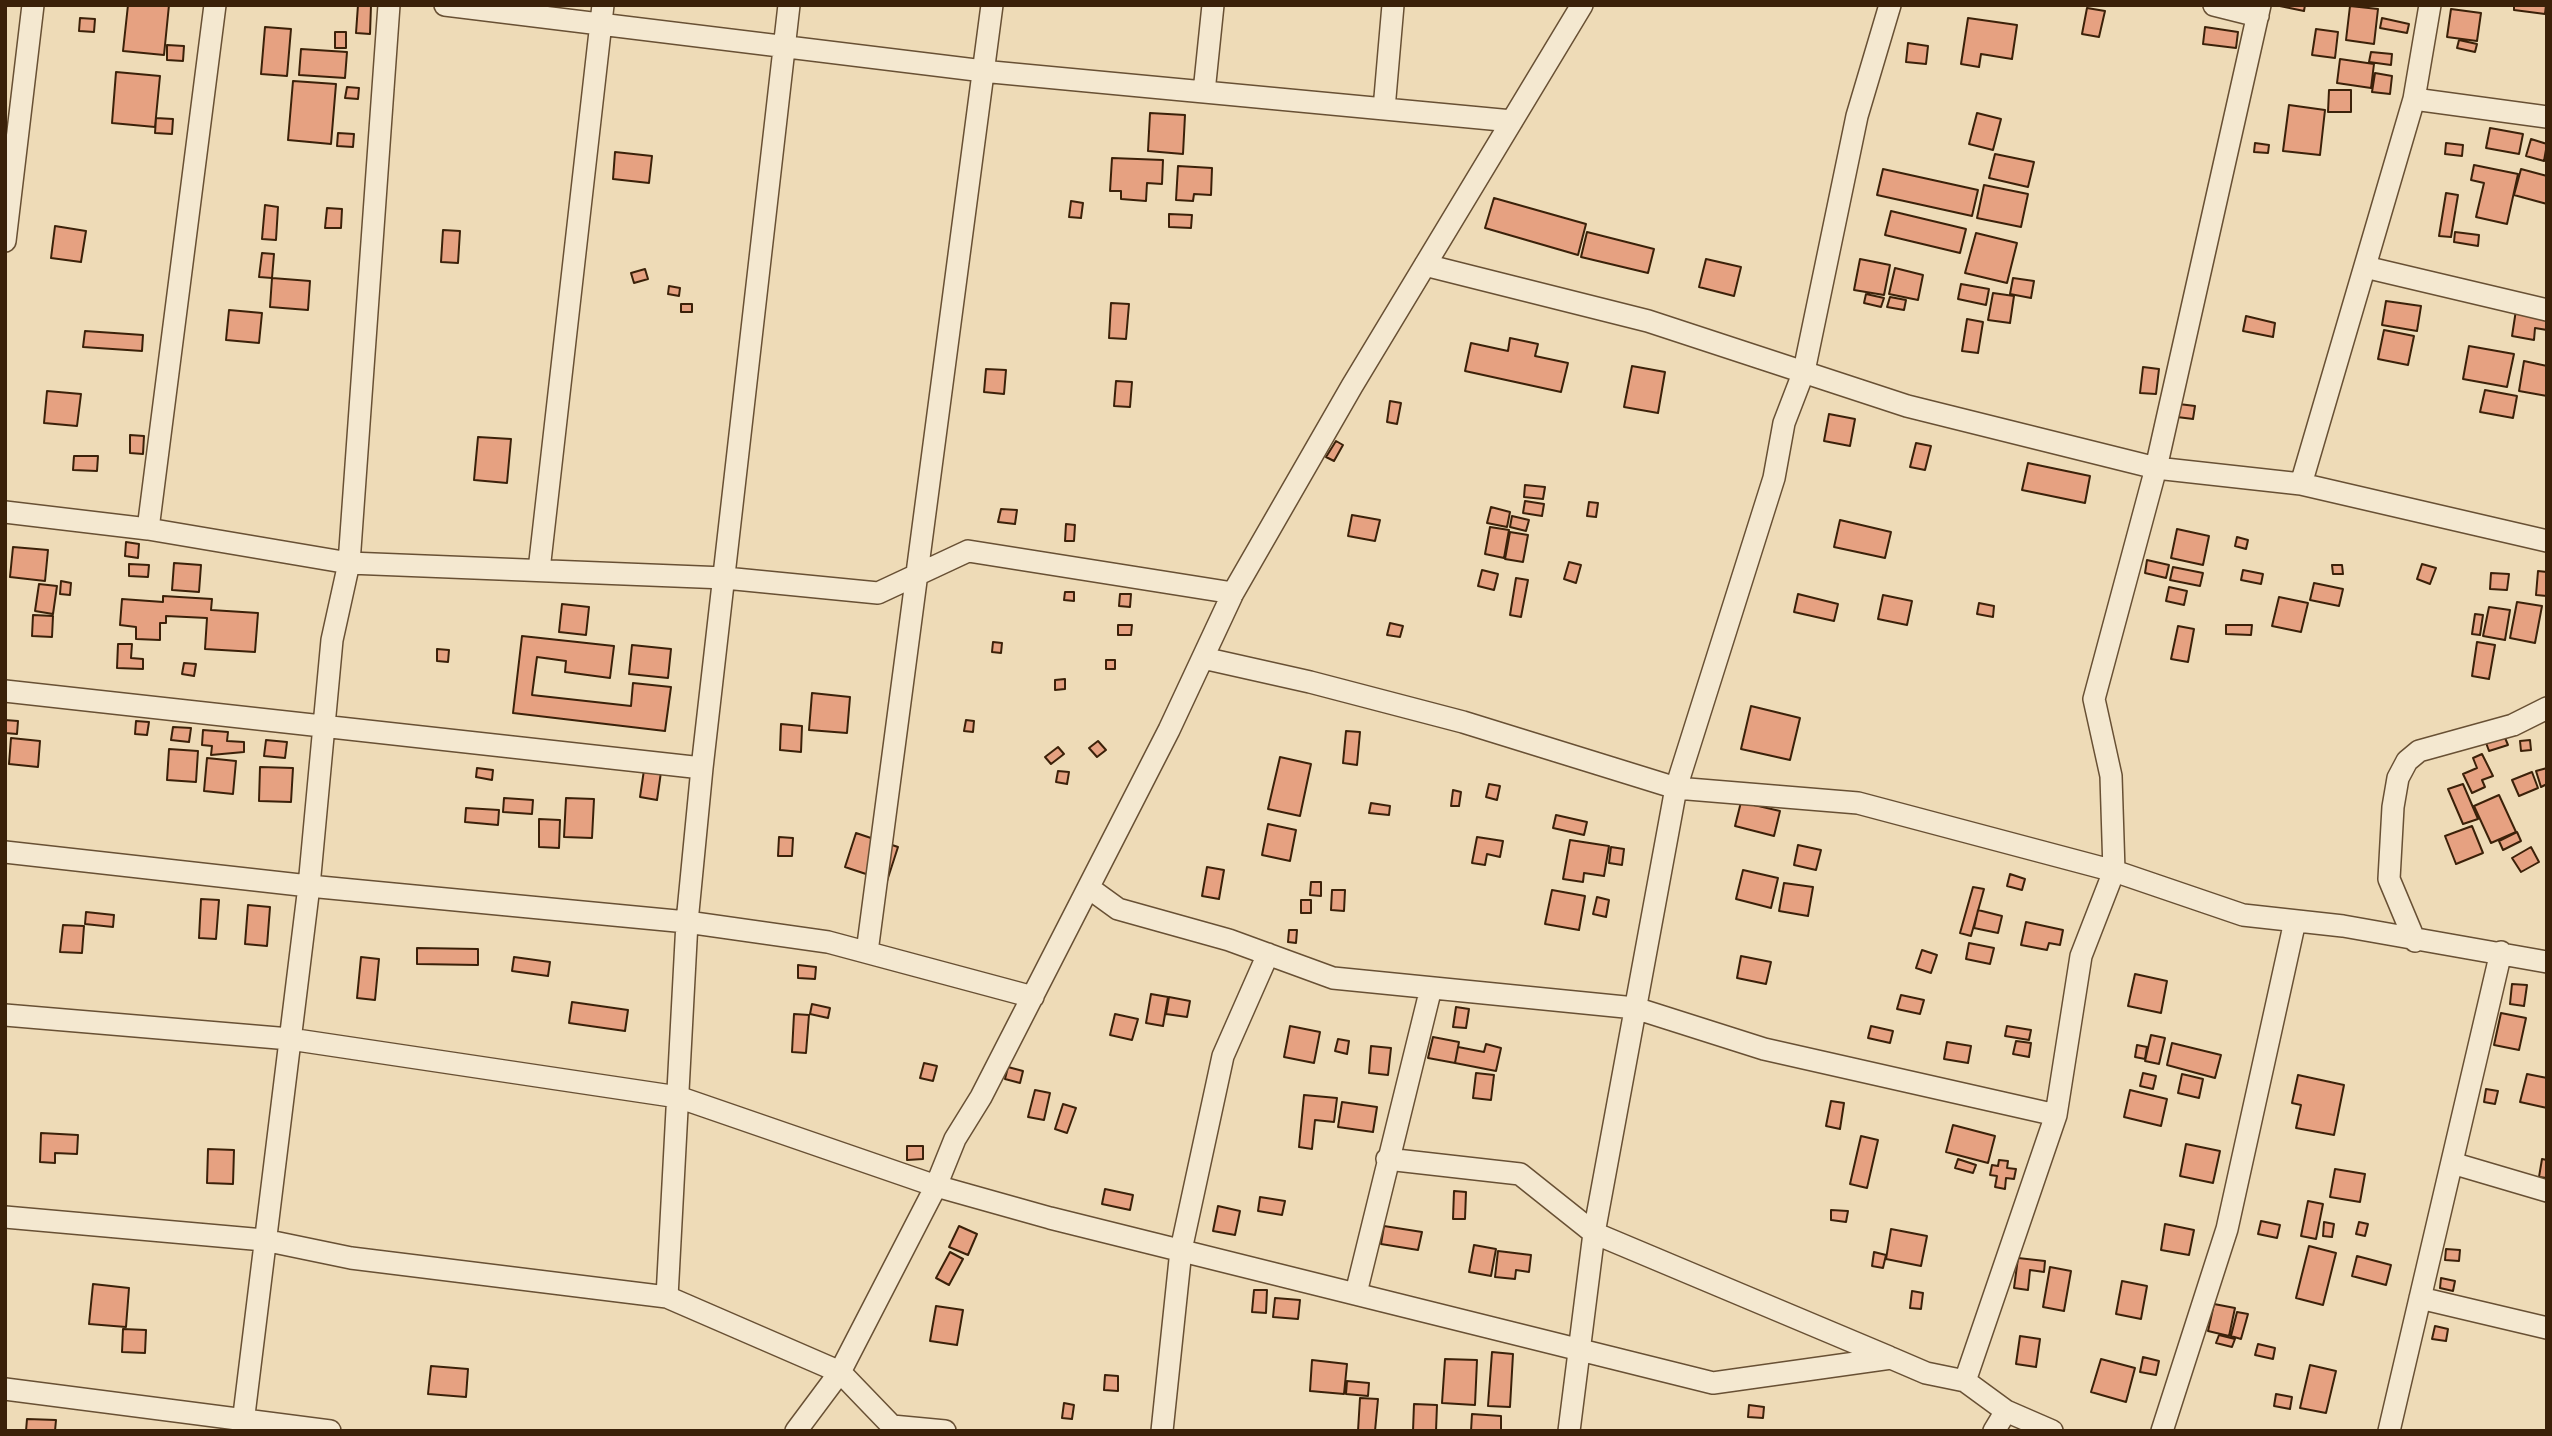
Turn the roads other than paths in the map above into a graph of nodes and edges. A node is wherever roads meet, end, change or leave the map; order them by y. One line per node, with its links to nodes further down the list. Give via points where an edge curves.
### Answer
1 (33, 5): 22 (street)
2 (215, 5): 30 (street)
3 (390, 5): 32 (street)
4 (445, 5): 14 (street)
5 (789, 5): 15 (street)
6 (992, 5): 16 (street)
7 (1213, 5): 17 (street)
8 (1393, 5): 19 (street)
9 (1582, 5): 21 (street)
10 (1890, 5): 26 (street, via 1857,116)
11 (2214, 5): 13 (street)
12 (2430, 5): 18 (street)
13 (2259, 11): 27 (street)
14 (602, 15): 15 (street); 33 (street)
15 (784, 47): 16 (street); 35 (street)
16 (984, 71): 17 (street); 34 (street)
17 (1204, 92): 19 (street)
18 (2414, 99): 20 (street); 24 (street)
19 (1384, 109): 21 (street)
20 (2547, 117)
21 (1512, 121): 23 (street)
22 (5, 241)
23 (1425, 265): 26 (street, via 1648,321); 36 (street)
24 (2365, 267): 25 (street); 28 (street)
25 (2547, 310)
26 (1804, 371): 27 (street, via 1907,406); 42 (street, via 1784,423 1774,478)
27 (2156, 468): 28 (street); 44 (street, via 2094,699 2111,776)
28 (2301, 484): 31 (street)
29 (5, 512): 30 (street)
30 (148, 529): 32 (street)
31 (2547, 541)
32 (349, 563): 33 (street); 40 (street, via 332,639)
33 (539, 570): 35 (street)
34 (919, 574): 35 (street, via 878,593); 36 (street, via 968,551); 50 (street)
35 (725, 578): 41 (street)
36 (1233, 593): 37 (street)
37 (1203, 658): 42 (street, via 1463,722); 46 (street)
38 (5, 691): 40 (street)
39 (2547, 708): 49 (street, via 2513,726 2419,751 2407,761 2398,778 2393,807 2389,879)
40 (323, 727): 41 (street); 45 (street)
41 (702, 768): 48 (street)
42 (1676, 788): 44 (street, via 1858,803); 56 (street)
43 (5, 852): 45 (street)
44 (2114, 871): 47 (street, via 2243,915); 60 (street, via 2081,956)
45 (309, 886): 48 (street); 58 (street)
46 (1088, 888): 52 (street, via 1118,909); 55 (street)
47 (2295, 921): 49 (street); 87 (street, via 2227,1229)
48 (687, 922): 50 (street); 59 (street)
49 (2415, 941): 51 (street)
50 (867, 952): 55 (street)
51 (2501, 952): 53 (street); 62 (street)
52 (1268, 954): 54 (street, via 1333,978); 68 (street, via 1223,1056)
53 (2547, 962)
54 (1431, 988): 56 (street); 61 (street)
55 (1033, 997): 63 (street, via 956,1139)
56 (1635, 1008): 60 (street, via 1764,1049); 66 (street)
57 (5, 1015): 58 (street)
58 (289, 1039): 59 (street); 67 (street)
59 (678, 1097): 63 (street); 70 (street)
60 (2056, 1115): 76 (street)
61 (1387, 1159): 66 (street, via 1520,1174); 69 (street)
62 (2452, 1163): 64 (street); 71 (street)
63 (936, 1186): 68 (street); 75 (street)
64 (2547, 1191)
65 (5, 1217): 67 (street)
66 (1594, 1233): 73 (street); 74 (street)
67 (264, 1240): 70 (street, via 351,1258); 79 (street)
68 (1181, 1250): 69 (street); 83 (street)
69 (1356, 1293): 73 (street)
70 (667, 1297): 75 (street)
71 (2420, 1298): 72 (street); 88 (street)
72 (2547, 1328)
73 (1581, 1348): 74 (street, via 1713,1383); 84 (street)
74 (1891, 1358): 76 (street, via 1926,1373)
75 (840, 1372): 81 (street); 82 (street, via 892,1426)
76 (1965, 1381): 78 (street)
77 (5, 1389): 79 (street)
78 (2006, 1411): 85 (street); 86 (street)
79 (243, 1425): 80 (street)
80 (330, 1431)
81 (796, 1431)
82 (945, 1431)
83 (1162, 1431)
84 (1569, 1431)
85 (1994, 1431)
86 (2052, 1431)
87 (2162, 1431)
88 (2389, 1431)

